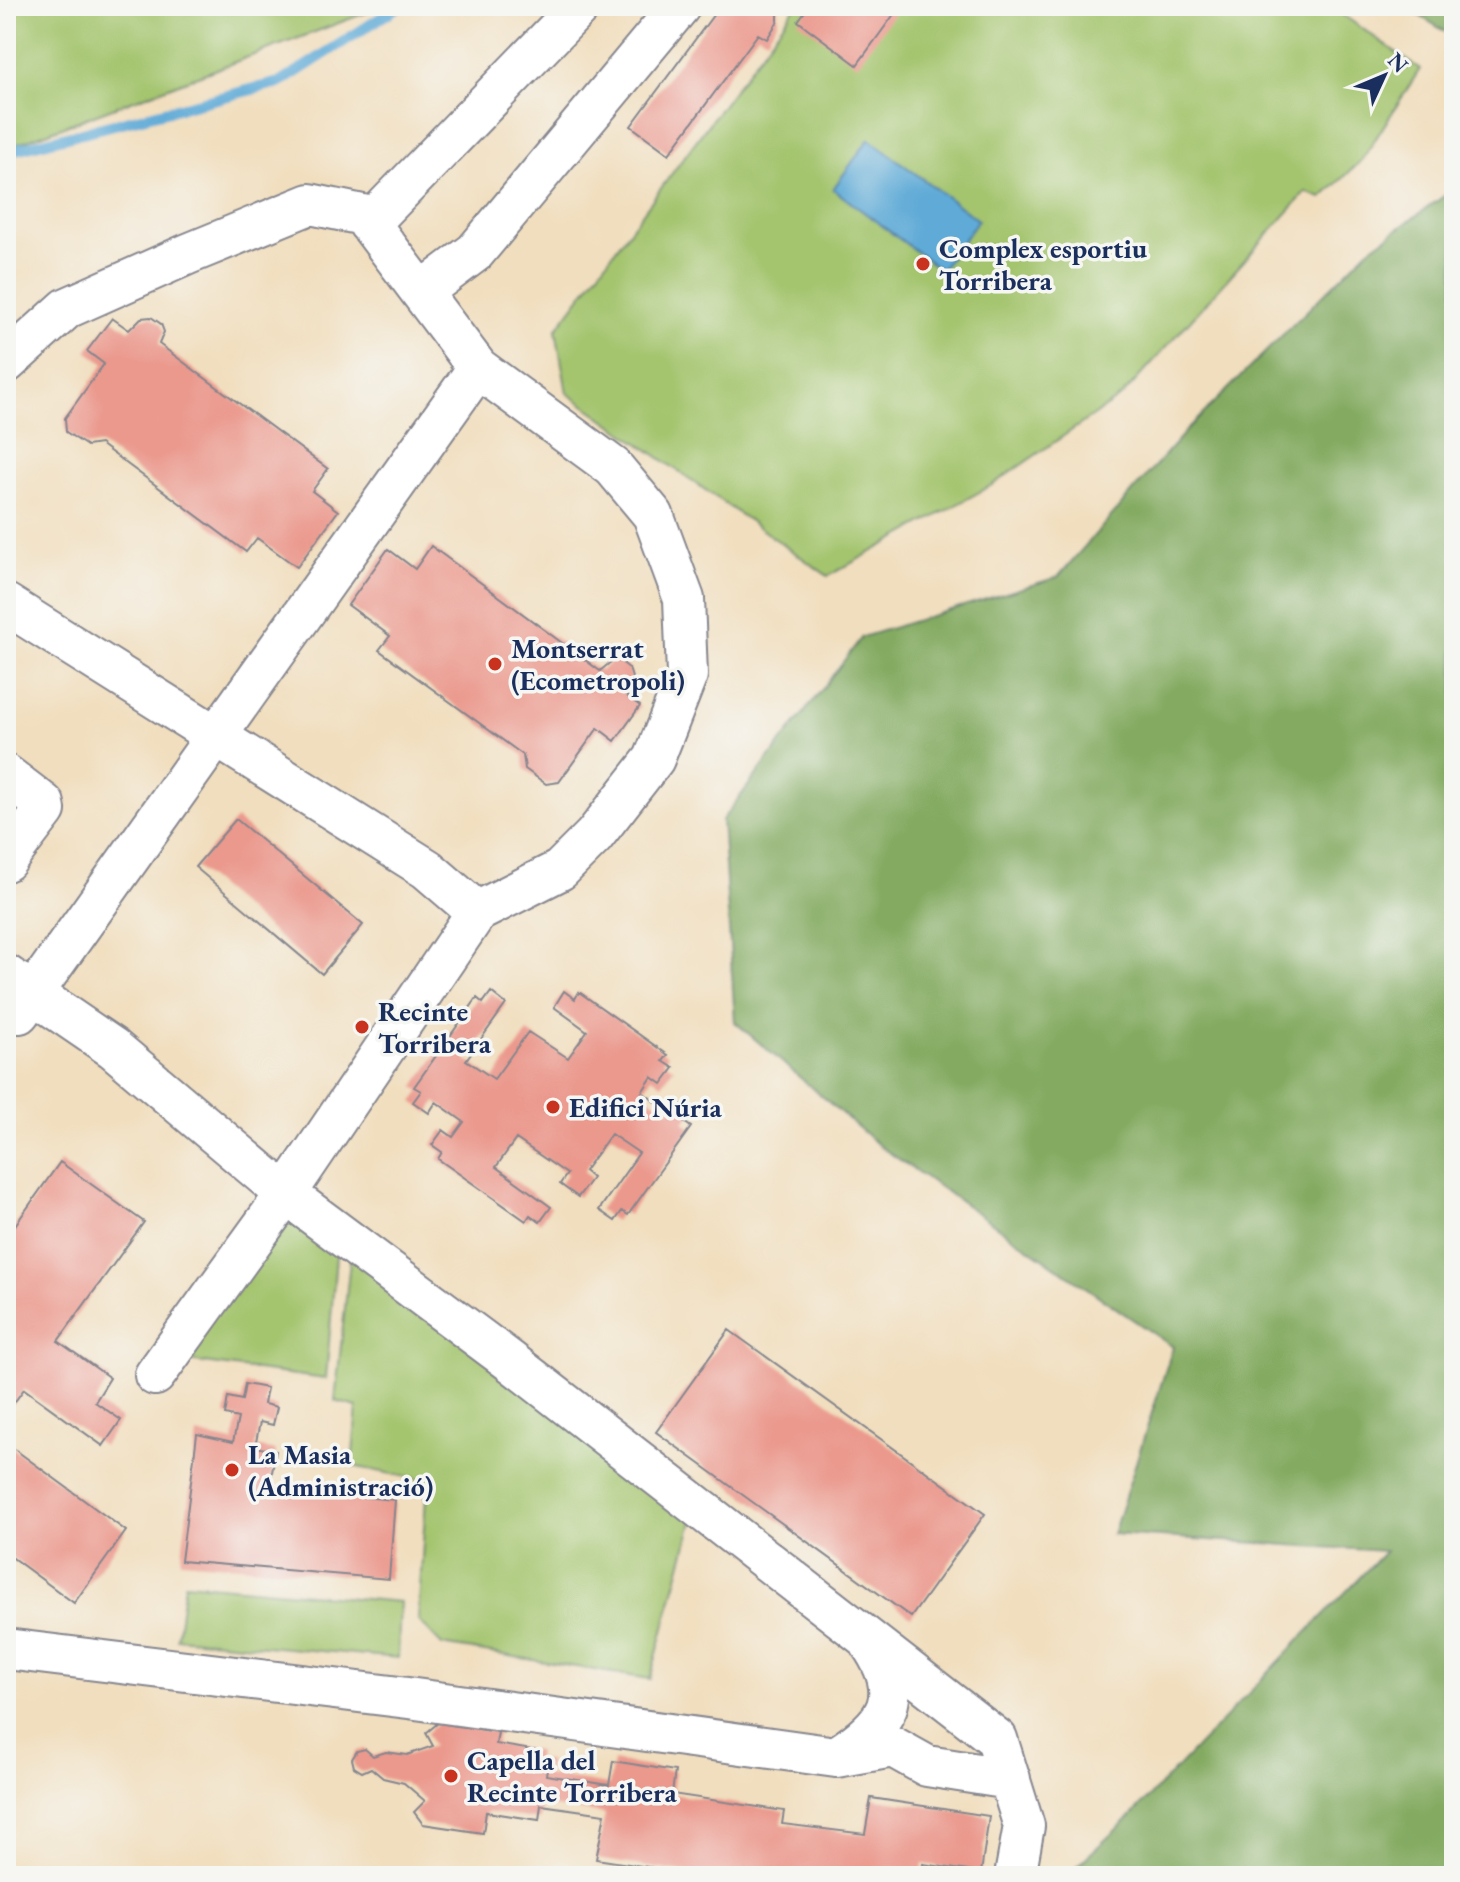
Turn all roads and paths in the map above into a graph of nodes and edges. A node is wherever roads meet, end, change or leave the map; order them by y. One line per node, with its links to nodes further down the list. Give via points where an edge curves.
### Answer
1 (580, 6): 3 (street)
2 (680, 6): 4 (street, via 475,252)
3 (369, 224): 4 (street); 5 (street, via 363,215 310,204 67,308)
4 (423, 291): 6 (street)
5 (6, 363)
6 (478, 368): 8 (street); 11 (street, via 613,467 653,515 684,599 687,675 654,759 594,836 560,870)
7 (6, 604): 8 (street)
8 (217, 735): 11 (street, via 427,869); 12 (street)
9 (7, 777): 10 (street, via 45,810)
10 (12, 840)
11 (477, 912): 13 (street)
12 (20, 994): 13 (street, via 113,1048)
13 (286, 1194): 14 (street); 15 (street)
14 (155, 1375)
15 (868, 1640): 17 (street, via 886,1666 886,1716); 18 (street, via 997,1739)
16 (6, 1649): 17 (street)
17 (836, 1757): 18 (street, via 893,1747 927,1766)
18 (1010, 1779): 19 (street, via 1024,1826)
19 (1015, 1876)

